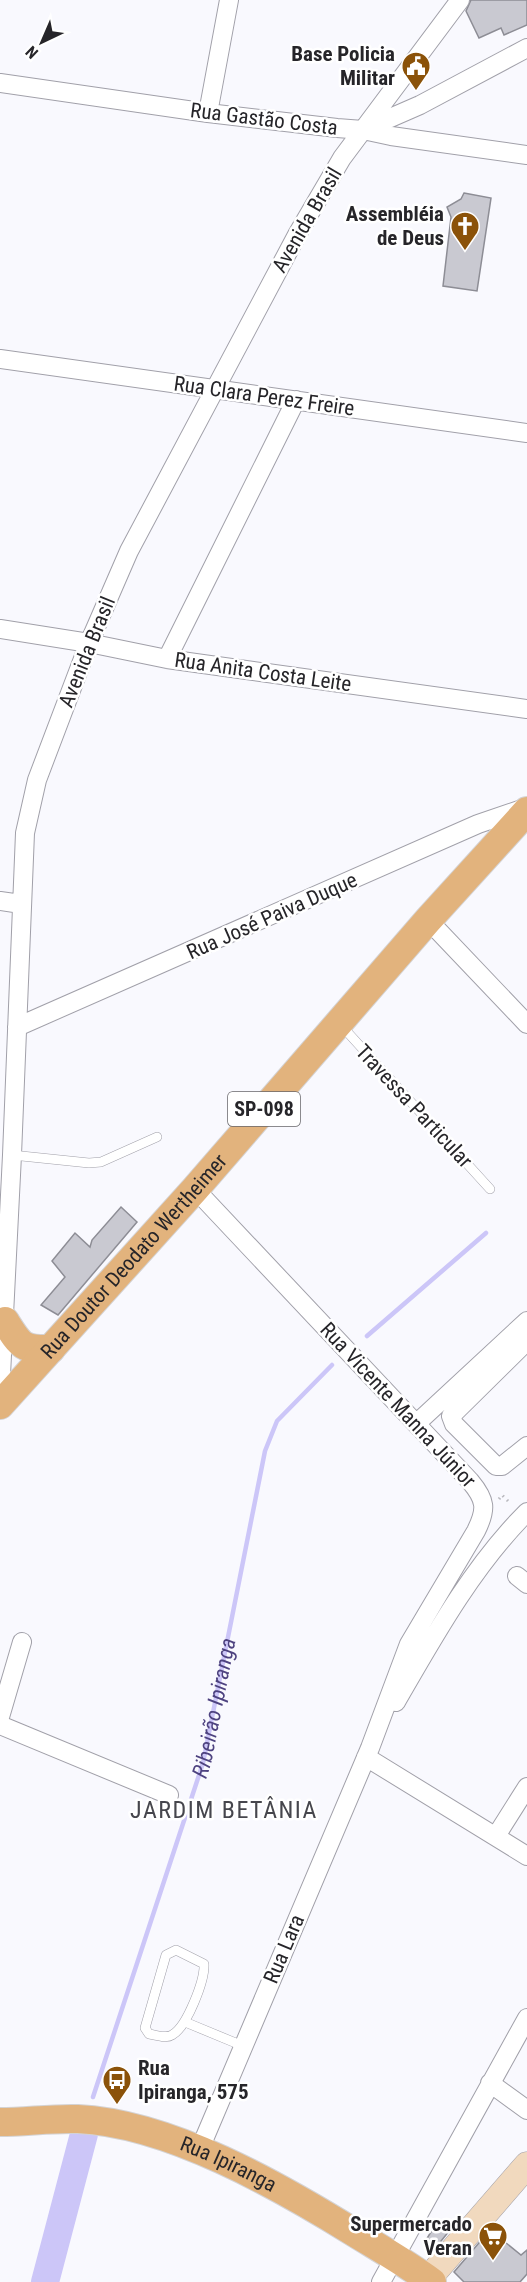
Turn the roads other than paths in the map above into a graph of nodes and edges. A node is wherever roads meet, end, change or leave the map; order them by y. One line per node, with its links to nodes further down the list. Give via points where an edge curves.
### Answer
1 (229, 0): 5 (street)
2 (460, 0): 6 (street, Avenida Brasil)
3 (527, 48): 6 (street, via 420,105)
4 (0, 83): 5 (street, Rua Gastão Costa)
5 (208, 113): 6 (street, Rua Gastão Costa)
6 (363, 129): 7 (street, Rua Gastão Costa); 9 (street, Avenida Brasil, via 298,233)
7 (527, 155)
8 (0, 359): 9 (street, Rua Clara Perez Freire)
9 (215, 389): 10 (street, Rua Clara Perez Freire); 13 (street, Avenida Brasil, via 129,551)
10 (296, 400): 11 (street, Rua Clara Perez Freire); 14 (street)
11 (527, 433)
12 (0, 629): 13 (street, Rua Anita Costa Leite)
13 (89, 643): 14 (street, Rua Anita Costa Leite); 18 (street, Avenida Brasil, via 30,804)
14 (166, 659): 15 (street, Rua Anita Costa Leite)
15 (527, 709)
16 (527, 810): 19 (main road, Rua Doutor Deodato Wertheimer / SP-098); 22 (street, Rua José Paiva Duque, via 478,824)
17 (0, 901): 18 (street)
18 (21, 904): 22 (street, Avenida Brasil)
19 (428, 920): 20 (main road, Rua Doutor Deodato Wertheimer / SP-098); 21 (street)
20 (339, 1023): 25 (main road, Rua Doutor Deodato Wertheimer / SP-098); 26 (lane, Travessa Particular)
21 (527, 1024)
22 (17, 1027): 24 (street, Avenida Brasil)
23 (157, 1137): 24 (lane, via 101,1162)
24 (6, 1154): 27 (street, Avenida Brasil)
25 (195, 1189): 30 (main road, Rua Doutor Deodato Wertheimer / SP-098); 33 (street, Rua Vicente Manna Júnior)
26 (490, 1189)
27 (5, 1321): 30 (main road, via 22,1345); 31 (street, Avenida Brasil)
28 (527, 1321): 33 (street)
29 (527, 1341): 34 (street, via 451,1419 496,1466 502,1466)
30 (51, 1349): 32 (main road, Rua Doutor Deodato Wertheimer / SP-098)
31 (0, 1395)
32 (0, 1405)
33 (417, 1424): 39 (street, Rua Vicente Manna Júnior, via 479,1491 484,1503 483,1518 409,1644)
34 (527, 1446)
35 (525, 1514): 39 (street, via 490,1554 432,1639)
36 (22, 1642): 37 (street)
37 (0, 1718)
38 (0, 1725): 41 (street)
39 (368, 1752): 42 (street); 46 (street, Rua Lara)
40 (527, 1787): 42 (street)
41 (169, 1795)
42 (496, 1836): 43 (street)
43 (527, 1856)
44 (527, 2018): 47 (street)
45 (185, 2022): 45 (lane, via 166,2037 150,2034 145,2028 166,1955 176,1950 204,1964 205,1974); 46 (lane)
46 (243, 2046): 50 (street, Rua Lara)
47 (490, 2083): 48 (street); 52 (street)
48 (527, 2110)
49 (0, 2122): 50 (main road, Rua Ipiranga, via 96,2121 131,2128)
50 (199, 2151): 52 (main road, Rua Ipiranga, via 307,2203)
51 (527, 2165): 53 (main road)
52 (395, 2258): 53 (main road, Rua Ipiranga); 54 (street)
53 (430, 2280)
54 (381, 2282)

